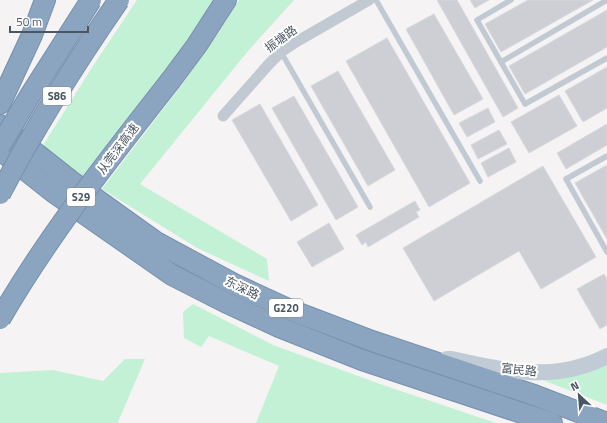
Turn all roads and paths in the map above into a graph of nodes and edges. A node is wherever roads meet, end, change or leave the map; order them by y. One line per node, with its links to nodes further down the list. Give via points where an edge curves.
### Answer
1 (45, 0): 12 (highway)
2 (91, 0): 15 (highway, S86, bridge)
3 (119, 0): 19 (highway, S86, bridge, via 60,91)
4 (226, 0): 22 (highway, 从莞深高速 / S29, bridge, via 171,80 65,219)
5 (369, 0): 9 (street, 振塘路)
6 (376, 0): 18 (lane)
7 (511, 0): 11 (lane, via 476,20)
8 (607, 0): 11 (lane)
9 (281, 52): 13 (street, 振塘路); 20 (lane)
10 (607, 58): 11 (lane, via 525,104)
11 (501, 62)
12 (0, 104)
13 (223, 116)
14 (0, 125): 24 (highway, 东深路 / G220, via 84,190 156,242 182,257 288,308)
15 (0, 146)
16 (0, 150): 25 (highway, 东深路 / G220, via 53,192 172,275 225,302 362,360)
17 (607, 156): 21 (lane, via 566,179)
18 (480, 181)
19 (0, 194)
20 (370, 207)
21 (607, 252)
22 (0, 319)
23 (607, 356): 24 (street, 富民路, via 588,365 560,372 517,372 452,359)
24 (429, 360): 26 (highway, 东深路 / G220, via 534,395)
25 (552, 423)
26 (607, 423)

